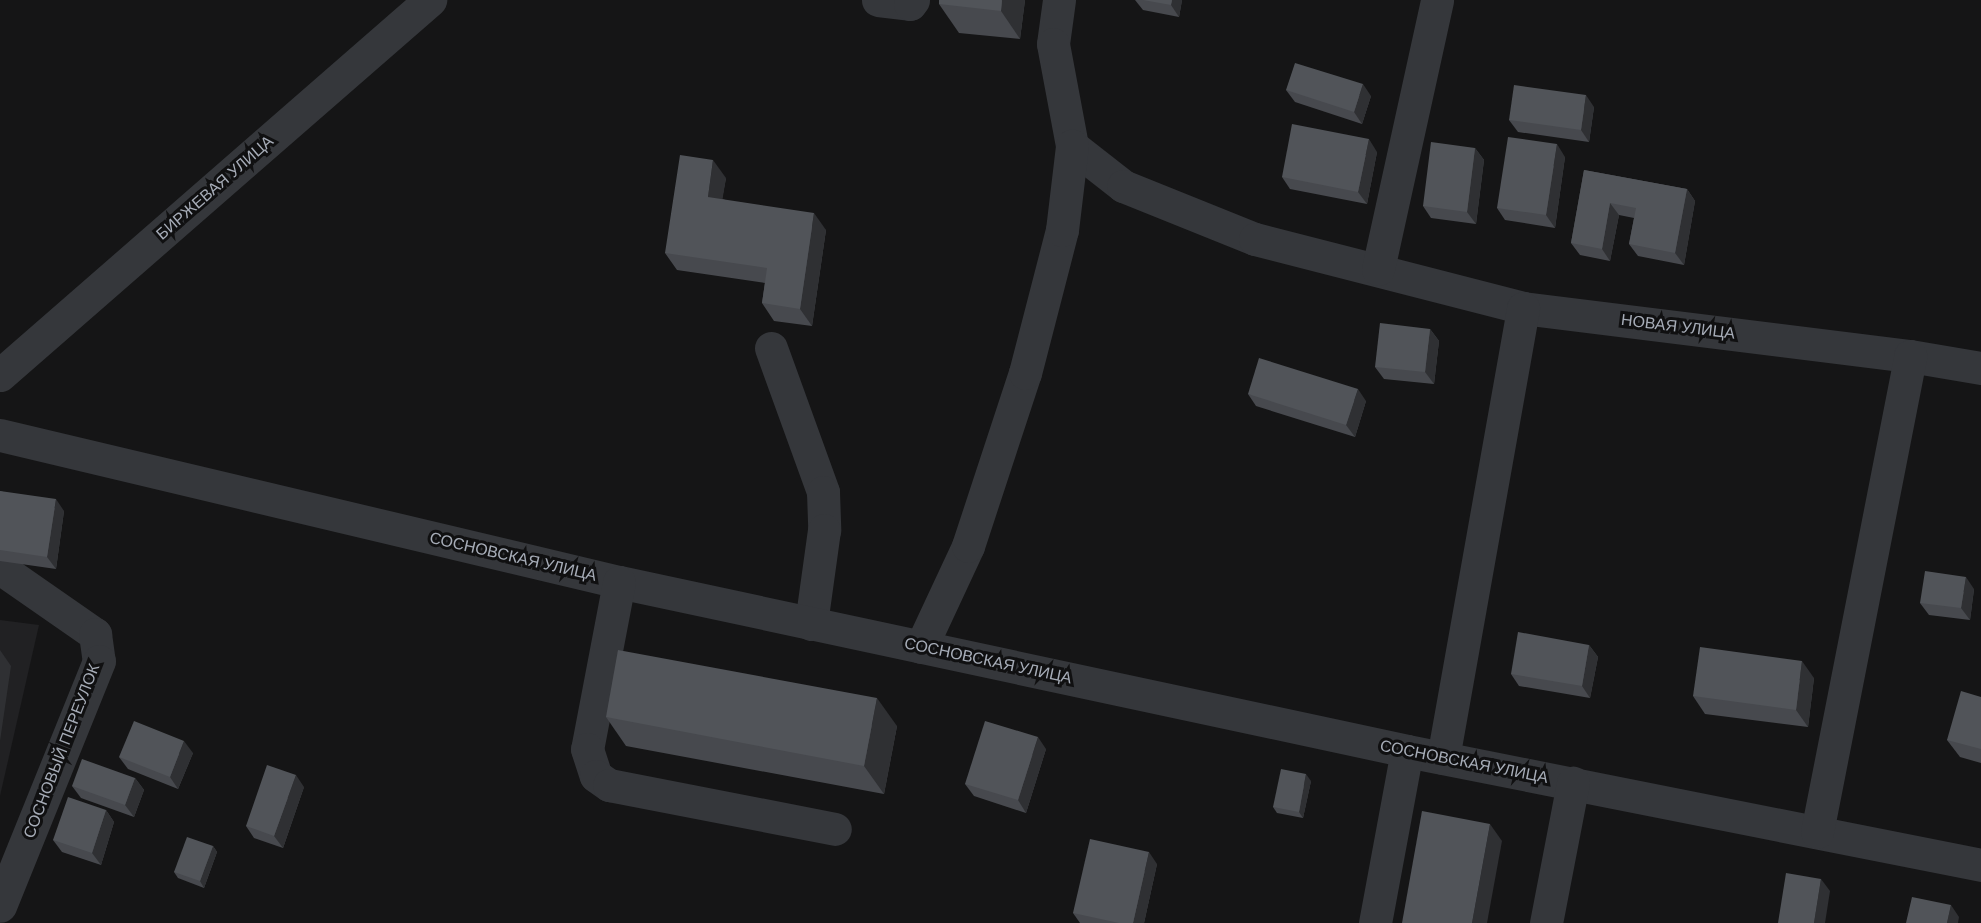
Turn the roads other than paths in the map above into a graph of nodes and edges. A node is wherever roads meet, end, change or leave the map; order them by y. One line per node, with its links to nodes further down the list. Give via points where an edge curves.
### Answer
1 (430, 0): 12 (street, БИРЖЕВАЯ УЛИЦА)
2 (878, 0): 3 (street)
3 (913, 0)
4 (1059, 0): 6 (street, via 1053,45)
5 (1437, 0): 7 (street)
6 (1072, 146): 7 (street, НОВАЯ УЛИЦА, via 1123,186 1255,239); 17 (street, via 1062,230 1025,373 968,546)
7 (1378, 269): 8 (street, НОВАЯ УЛИЦА)
8 (1522, 308): 10 (street, НОВАЯ УЛИЦА); 19 (street)
9 (771, 348): 16 (street, via 823,492 824,530)
10 (1910, 356): 11 (street, НОВАЯ УЛИЦА); 22 (street)
11 (1981, 368)
12 (0, 375)
13 (0, 435): 15 (street, СОСНОВСКАЯ УЛИЦА)
14 (0, 568): 24 (street, СОСНОВЫЙ ПЕРЕУЛОК, via 95,634 99,661)
15 (619, 582): 16 (street, СОСНОВСКАЯ УЛИЦА); 21 (street, via 587,749 596,776 609,785)
16 (811, 624): 17 (street, СОСНОВСКАЯ УЛИЦА)
17 (921, 647): 18 (street, СОСНОВСКАЯ УЛИЦА)
18 (1407, 751): 19 (street, СОСНОВСКАЯ УЛИЦА); 25 (street)
19 (1443, 758): 20 (street, СОСНОВСКАЯ УЛИЦА)
20 (1573, 783): 22 (street, СОСНОВСКАЯ УЛИЦА); 26 (street)
21 (835, 829)
22 (1817, 832): 23 (street, СОСНОВСКАЯ УЛИЦА)
23 (1981, 865)
24 (0, 906)
25 (1375, 923)
26 (1546, 923)

